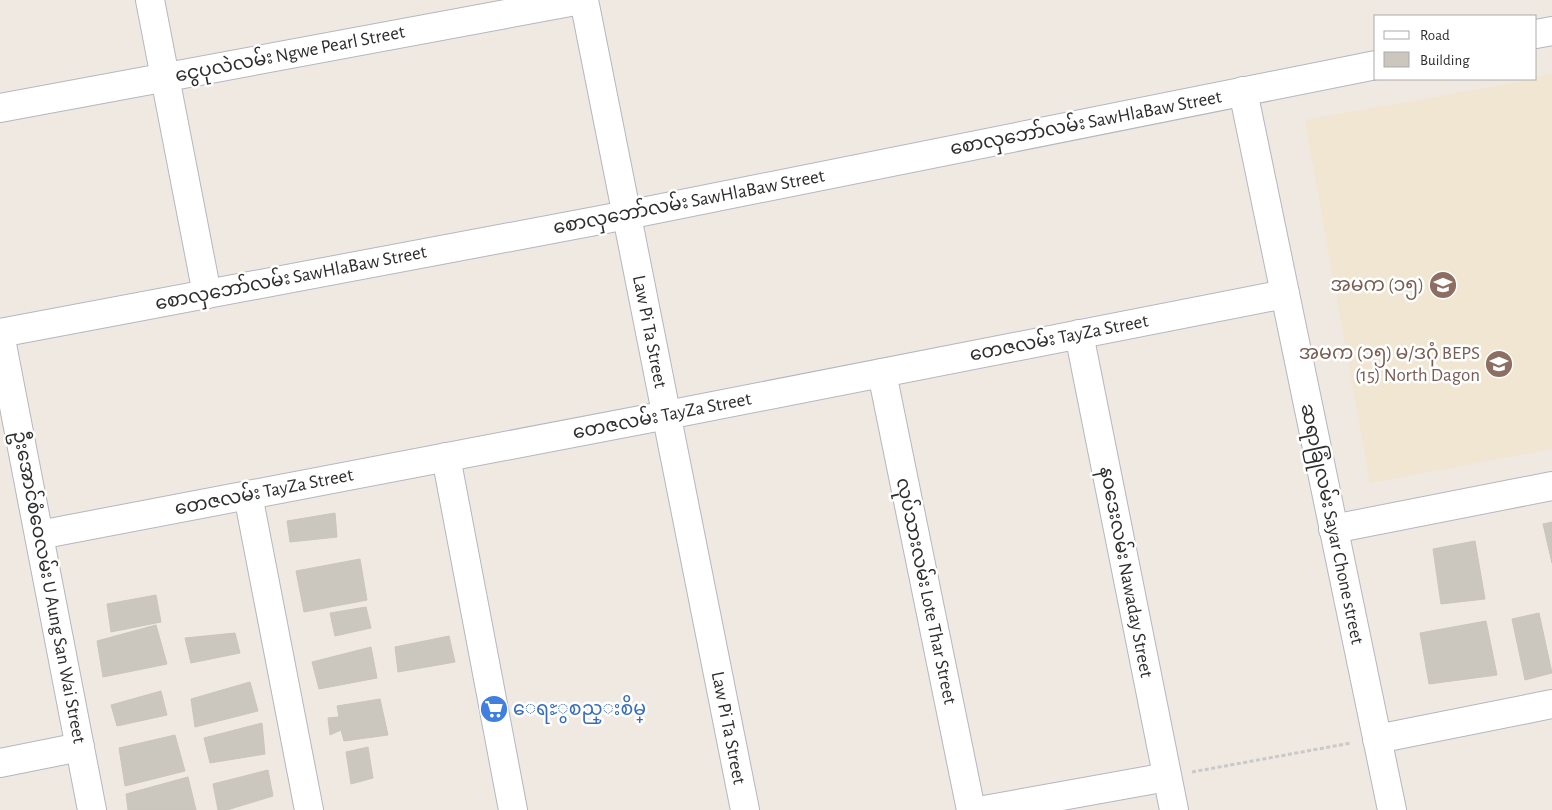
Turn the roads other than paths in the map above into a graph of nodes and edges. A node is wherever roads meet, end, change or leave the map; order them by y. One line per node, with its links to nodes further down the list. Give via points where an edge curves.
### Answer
1 (150, 0): 6 (street)
2 (582, 0): 6 (street, ငွေပုလဲလမ်း Ngwe Pearl Street); 9 (street, Law Pi Ta Street)
3 (1552, 31): 4 (street)
4 (1537, 34)
5 (1374, 65): 7 (street, စောလှဘော်လမ်း SawHlaBaw Street)
6 (165, 77): 8 (street, ငွေပုလဲလမ်း Ngwe Pearl Street); 10 (street)
7 (1243, 91): 9 (street, စောလှဘော်လမ်း SawHlaBaw Street); 11 (street, ဆရာခြုံလမ်း Sayar Chone street)
8 (0, 108)
9 (627, 215): 10 (street, စောလှဘော်လမ်း SawHlaBaw Street); 15 (street, Law Pi Ta Street)
10 (207, 294): 12 (street, စောလှဘော်လမ်း SawHlaBaw Street)
11 (1285, 294): 13 (street, တေဇလမ်း TayZa Street); 19 (street, ဆရာခြုံလမ်း Sayar Chone street)
12 (0, 334): 20 (street, ဦးအောင်စံဝေလမ်း U Aung San Wai Street)
13 (1078, 334): 14 (street, တေဇလမ်း TayZa Street); 25 (street, နဝဒေးလမ်း Nawaday Street)
14 (882, 372): 15 (street, တေဇလမ်း TayZa Street); 30 (street, လုပ်သားလမ်း Lote Thar Street)
15 (667, 415): 16 (street, တေဇလမ်း TayZa Street); 29 (street, Law Pi Ta Street)
16 (446, 457): 18 (street, တေဇလမ်း TayZa Street); 28 (street)
17 (1552, 486): 19 (street)
18 (248, 495): 20 (street, တေဇလမ်း TayZa Street); 27 (street)
19 (1333, 529): 22 (street, ဆရာခြုံလမ်း Sayar Chone street)
20 (39, 535): 23 (street, ဦးအောင်စံဝေလမ်း U Aung San Wai Street)
21 (1552, 704): 22 (street)
22 (1377, 739): 33 (street, ဆရာခြုံလမ်း Sayar Chone street)
23 (80, 747): 24 (street); 26 (street, ဦးအောင်စံဝေလမ်း U Aung San Wai Street)
24 (0, 763)
25 (1167, 777): 31 (street); 32 (street, နဝဒေးလမ်း Nawaday Street)
26 (92, 810)
27 (309, 810)
28 (513, 810)
29 (745, 810)
30 (971, 810)
31 (984, 810)
32 (1174, 810)
33 (1392, 810)

